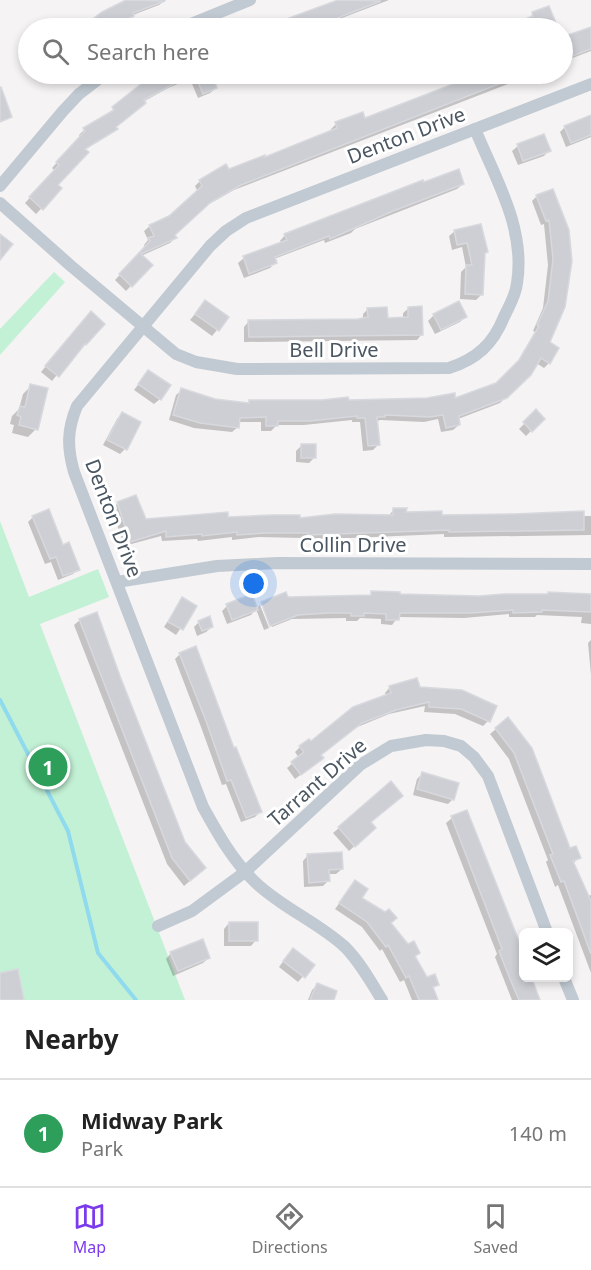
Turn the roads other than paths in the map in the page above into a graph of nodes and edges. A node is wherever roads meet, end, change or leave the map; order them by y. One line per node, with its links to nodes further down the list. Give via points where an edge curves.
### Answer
1 (250, 0): 2 (street)
2 (206, 18)
3 (92, 84): 6 (street, via 63,111)
4 (591, 84): 5 (street, Denton Drive)
5 (475, 129): 8 (street, Denton Drive, via 246,218 210,246); 8 (street, Bell Drive, via 512,218 519,246 514,294 498,333 476,356 449,368 237,369 176,354)
6 (0, 186)
7 (0, 203): 8 (street, Bell Drive)
8 (143, 326): 10 (street, Denton Drive, via 77,406 68,435 74,471)
9 (591, 564): 10 (street, Collin Drive, via 217,566)
10 (117, 582): 11 (street, Denton Drive, via 203,807)
11 (245, 872): 12 (street, Tarrant Drive, via 192,911); 13 (street, Tarrant Drive, via 376,754 406,742 444,741 461,746 488,776); 15 (street, Denton Drive, via 345,948)
12 (158, 926)
13 (545, 928)
14 (566, 982): 16 (street)
15 (382, 1000)
16 (573, 1000)

